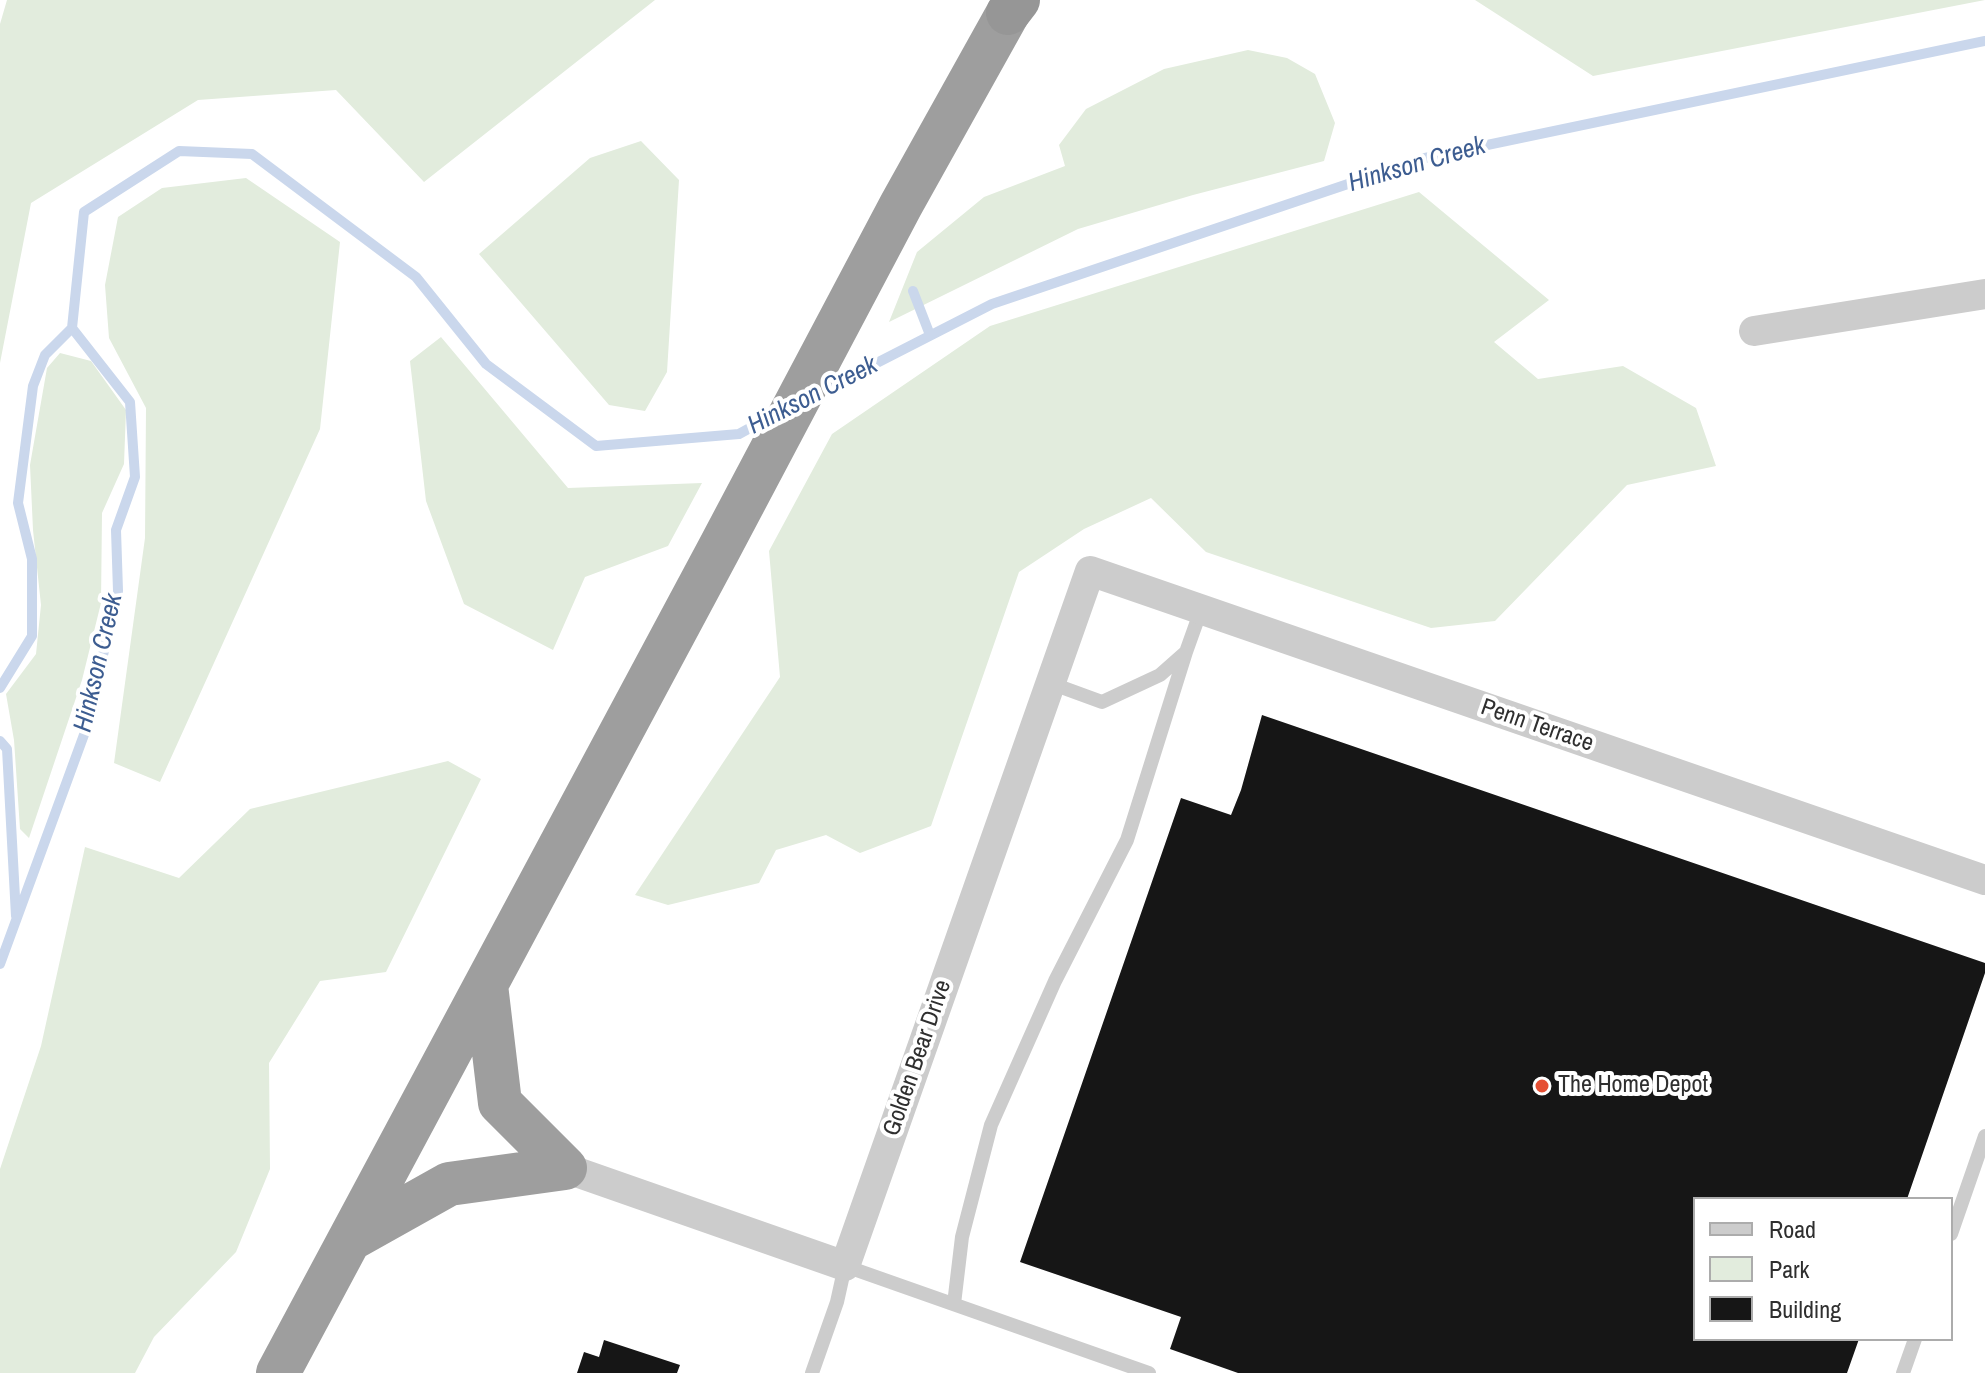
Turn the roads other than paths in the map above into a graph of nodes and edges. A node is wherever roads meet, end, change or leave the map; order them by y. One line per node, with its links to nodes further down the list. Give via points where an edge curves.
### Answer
1 (1014, 4): 9 (highway, via 901,205)
2 (1985, 294): 3 (street)
3 (1754, 331)
4 (1090, 571): 5 (street, Penn Terrace); 7 (street, Golden Bear Drive)
5 (1201, 610): 6 (lane); 8 (street, Penn Terrace)
6 (1186, 652): 7 (lane, via 1160,675 1102,702); 15 (lane, via 1127,840 1055,981 991,1125 962,1237)
7 (1050, 683): 14 (street, Golden Bear Drive)
8 (1985, 880)
9 (486, 985): 11 (highway, via 500,1103); 13 (highway)
10 (1985, 1136): 12 (lane)
11 (565, 1168): 13 (highway, via 449,1184); 14 (street)
12 (1953, 1228)
13 (349, 1240): 17 (highway)
14 (845, 1266): 15 (lane); 18 (lane)
15 (954, 1304): 19 (lane)
16 (1914, 1341): 20 (lane)
17 (278, 1373)
18 (812, 1373)
19 (1149, 1373)
20 (1903, 1373)

